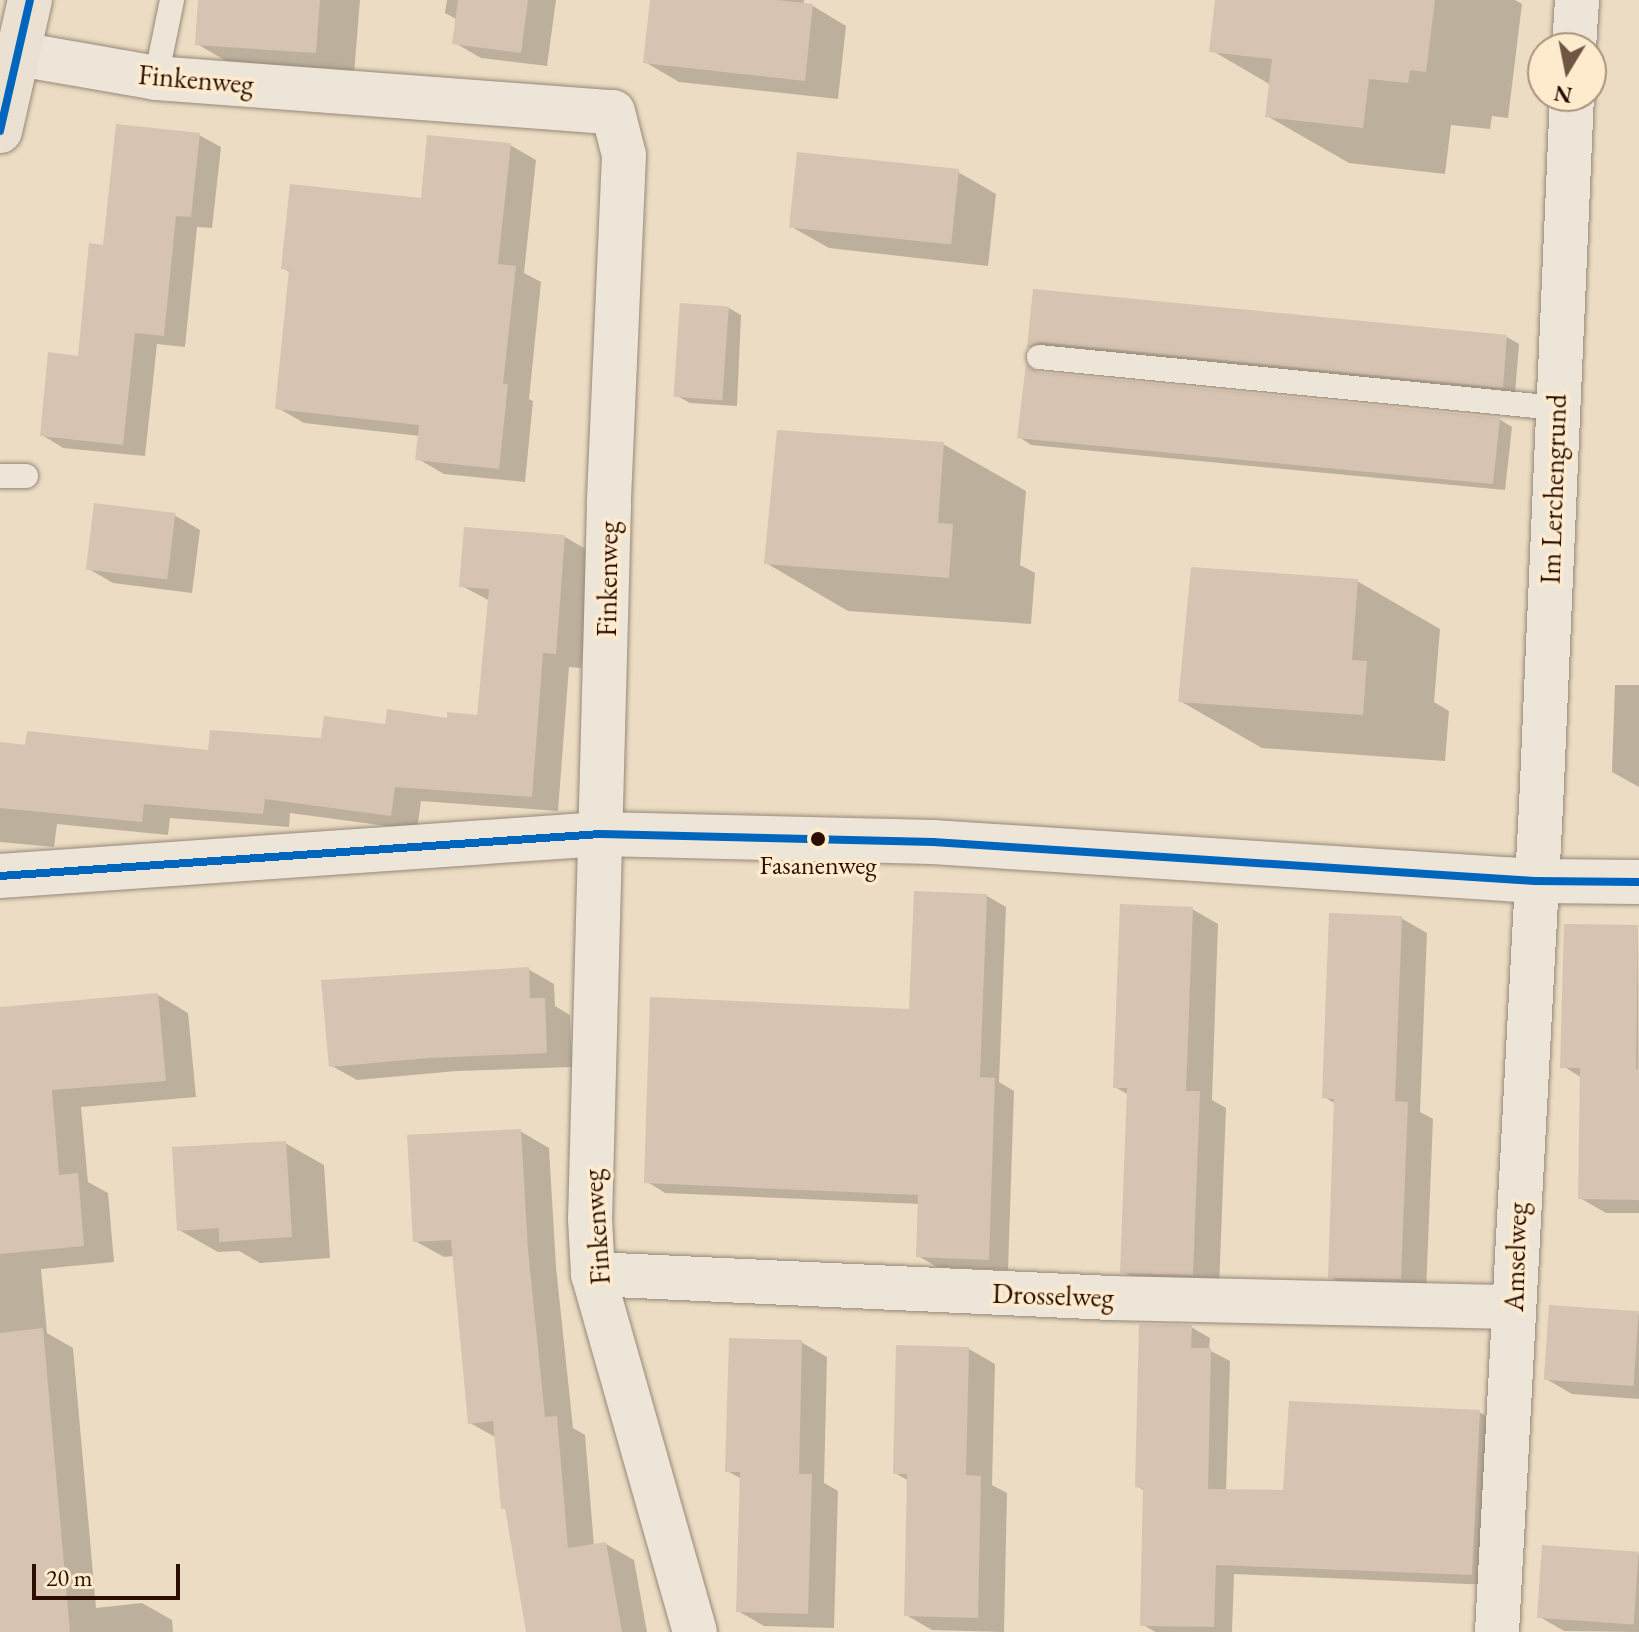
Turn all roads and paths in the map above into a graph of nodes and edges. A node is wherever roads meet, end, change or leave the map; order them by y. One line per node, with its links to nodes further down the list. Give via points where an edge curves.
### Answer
1 (30, 0): 5 (main road)
2 (172, 0): 6 (lane)
3 (1577, 0): 4 (street)
4 (1575, 32)
5 (19, 54): 6 (street, Finkenweg); 8 (main road)
6 (156, 78): 13 (street, Finkenweg, via 613,112 624,155)
7 (1571, 112): 10 (street, Im Lerchengrund)
8 (0, 131)
9 (1039, 357): 10 (lane)
10 (1556, 408): 15 (street, Im Lerchengrund)
11 (0, 476): 12 (lane)
12 (26, 476)
13 (601, 834): 14 (street); 15 (street, via 933,842); 17 (street, Finkenweg, via 590,1200)
14 (0, 876)
15 (1535, 881): 16 (street); 18 (street, Amselweg)
16 (1639, 882)
17 (593, 1274): 18 (street, Drosselweg, via 1126,1298); 19 (street, Finkenweg)
18 (1513, 1307): 20 (street, Amselweg)
19 (695, 1632)
20 (1497, 1632)

